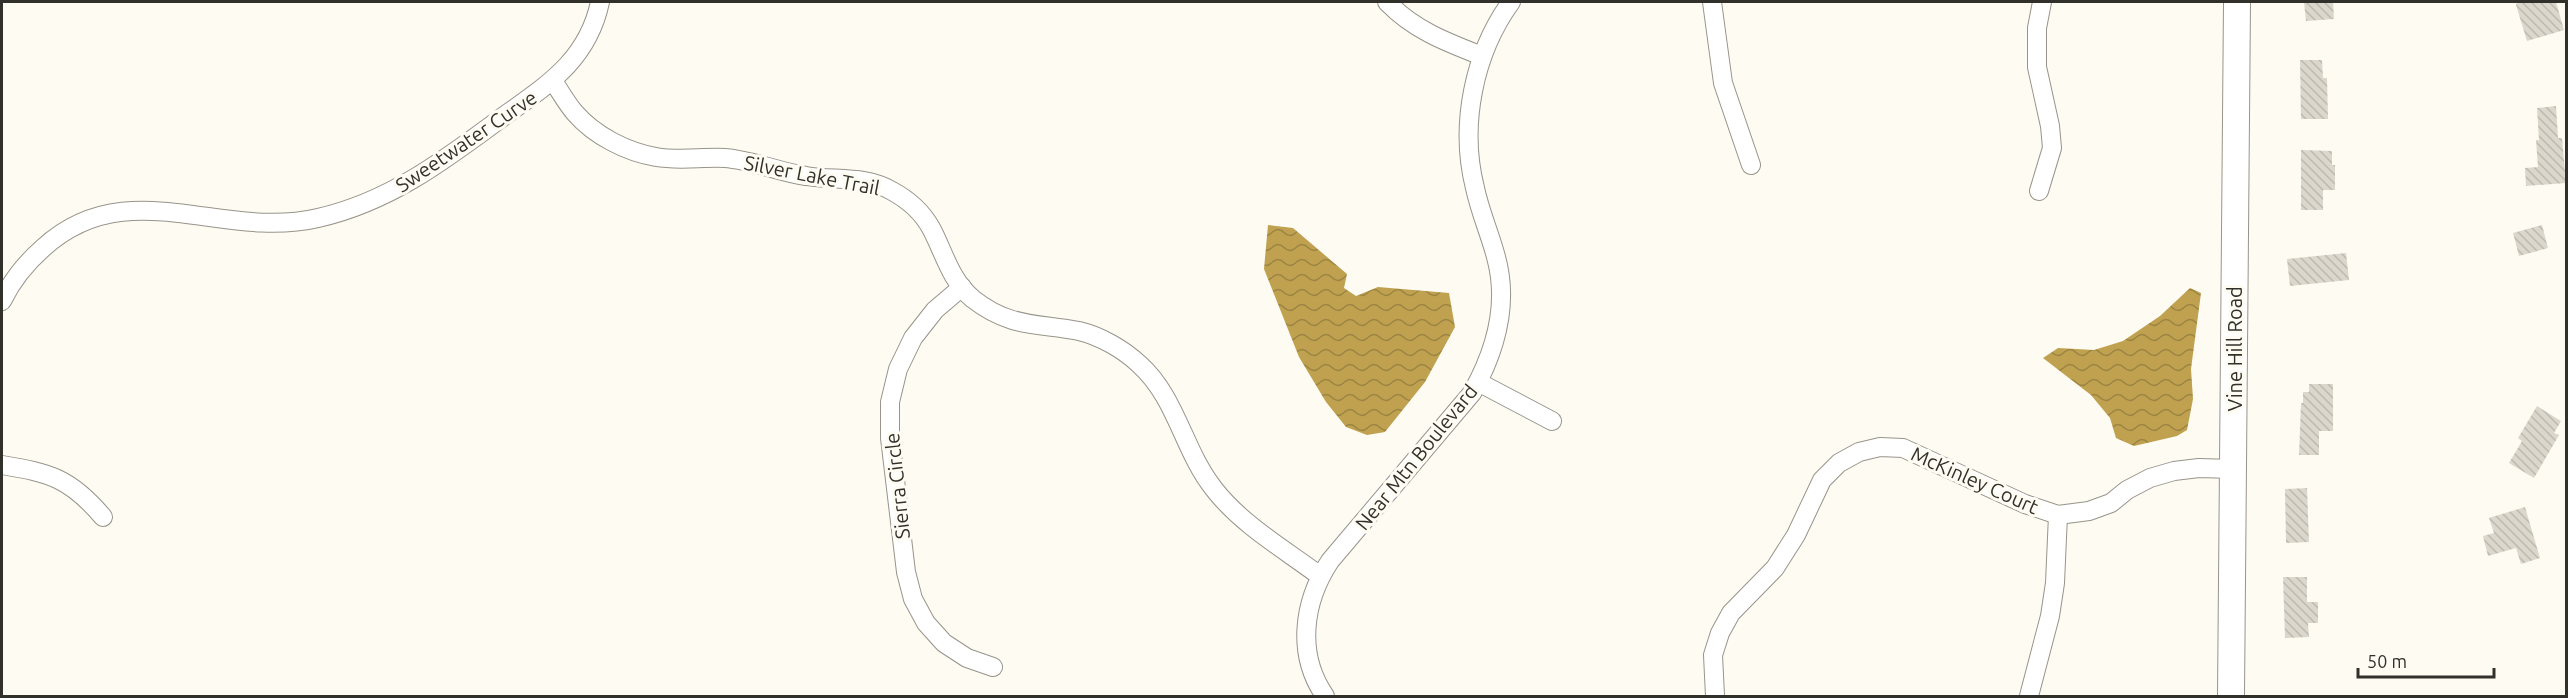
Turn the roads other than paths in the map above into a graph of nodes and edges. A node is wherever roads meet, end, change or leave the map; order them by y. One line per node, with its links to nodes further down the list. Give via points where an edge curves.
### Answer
1 (600, 2): 8 (street, Sweetwater Curve, via 584,47)
2 (1387, 2): 7 (street, via 1420,30)
3 (1511, 2): 7 (street, Near Mtn Boulevard, via 1497,21)
4 (1712, 2): 9 (street, via 1723,83)
5 (2042, 2): 10 (street, via 2037,67 2052,148)
6 (2237, 2): 16 (street, Vine Hill Road)
7 (1482, 56): 13 (street, Near Mtn Boulevard, via 1471,102 1469,143 1474,186 1497,259 1500,294 1498,328 1489,362)
8 (553, 81): 11 (street, Silver Lake Trail, via 575,113 598,133 623,147 656,157 726,158 806,176 867,181 891,190 914,206 931,227 940,251); 12 (street, Sweetwater Curve, via 433,168 354,209 316,219 268,224 146,209 112,211 80,222 52,240 24,265)
9 (1751, 165)
10 (2039, 191)
11 (962, 287): 19 (street, Silver Lake Trail, via 994,313 1021,324 1081,332 1112,344 1138,363 1161,387 1192,454 1214,488 1242,518); 20 (street, Sierra Circle, via 936,310 908,348 890,402 890,438 906,572 913,599 926,623 944,643 967,658)
12 (2, 301)
13 (1478, 382): 14 (street); 19 (street, Near Mtn Boulevard)
14 (1552, 421)
15 (2, 465): 18 (street, via 44,472 67,483)
16 (2233, 469): 17 (street, McKinley Court, via 2174,471 2150,478 2089,511); 24 (street, Vine Hill Road)
17 (2058, 515): 22 (street, McKinley Court, via 1903,448 1880,447 1858,452 1822,480 1796,536 1775,568 1731,613 1719,633 1713,655); 23 (street, via 2050,616)
18 (103, 517)
19 (1320, 576): 21 (street, Near Mtn Boulevard, via 1307,613 1305,641)
20 (993, 667)
21 (1325, 696)
22 (1715, 696)
23 (2030, 696)
24 (2231, 696)

